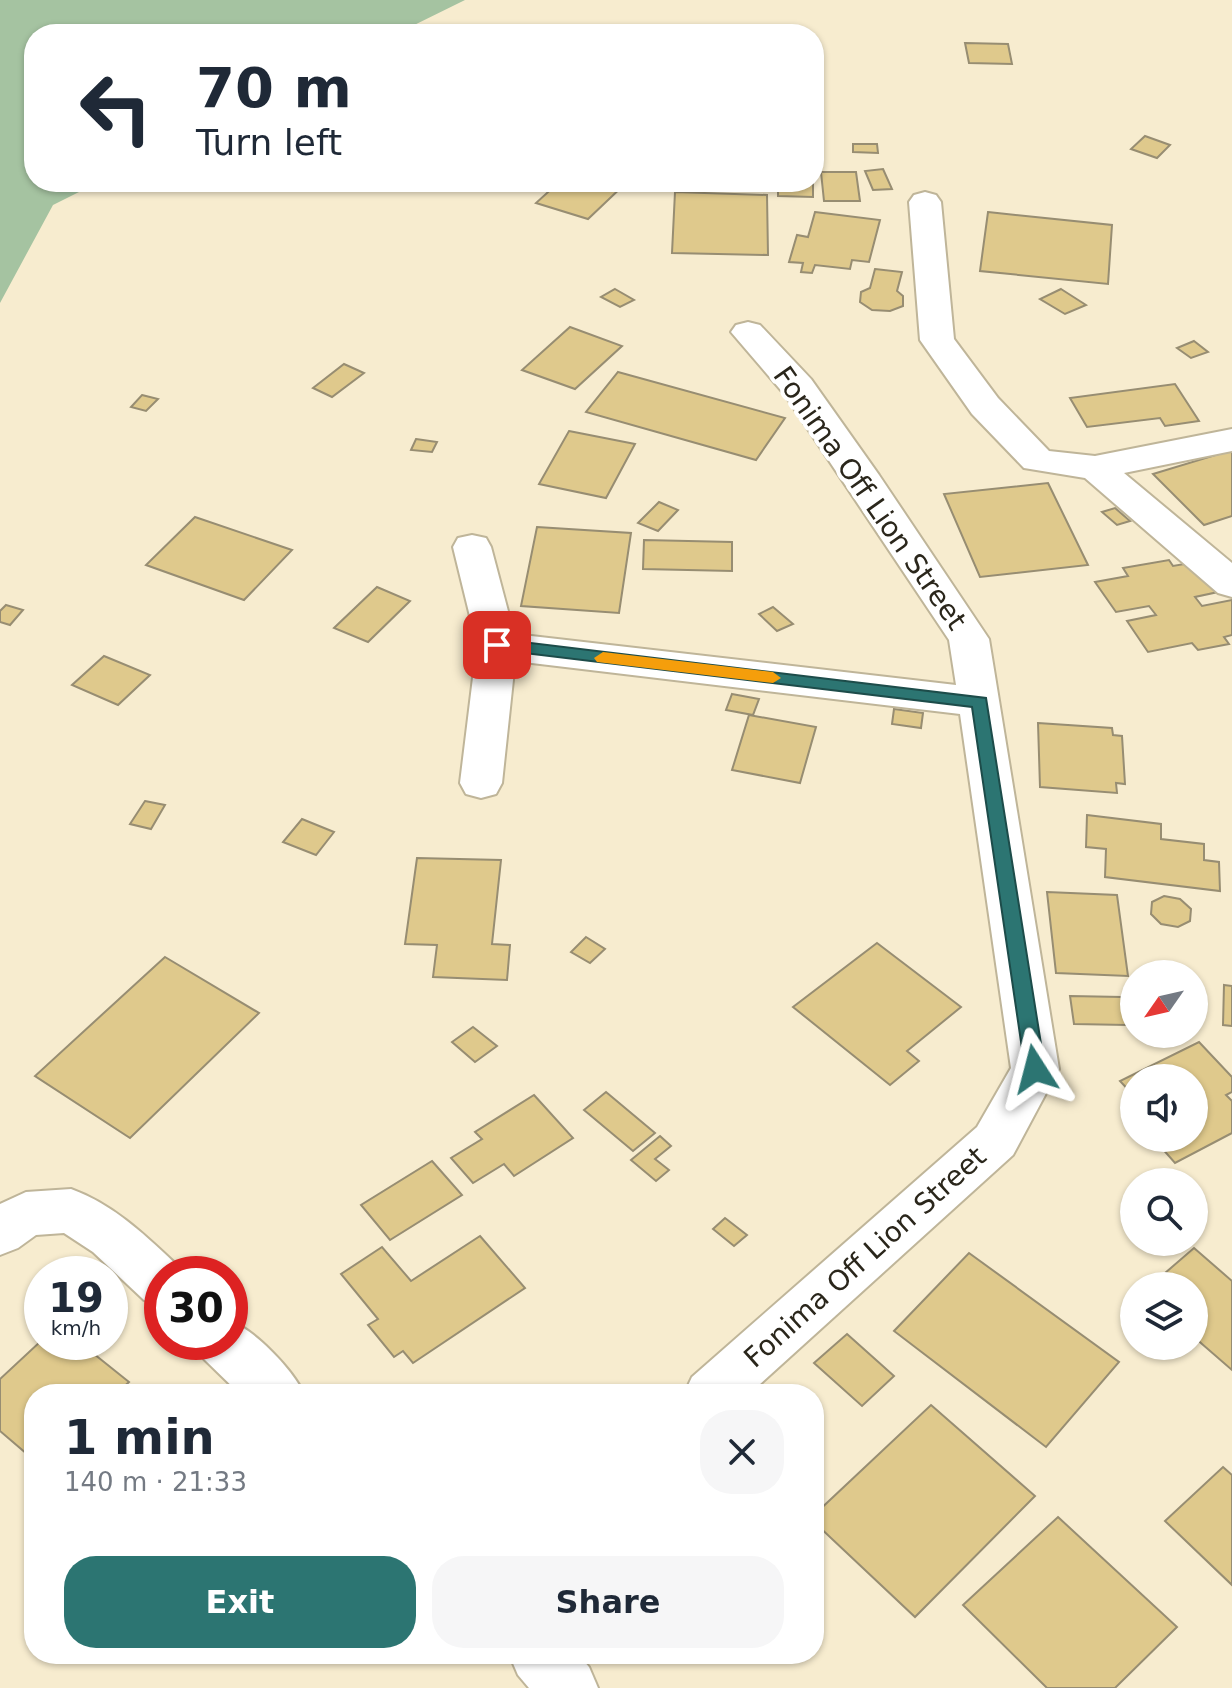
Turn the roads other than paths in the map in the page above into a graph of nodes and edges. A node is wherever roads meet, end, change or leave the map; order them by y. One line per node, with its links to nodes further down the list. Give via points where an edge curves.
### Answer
1 (925, 202): 4 (street, via 937,340 985,406 1037,460)
2 (748, 332): 8 (street, Fonima Off Lion Street, via 798,387 969,639)
3 (1232, 440): 4 (street)
4 (1095, 467): 6 (street)
5 (472, 547): 7 (street)
6 (1232, 584)
7 (497, 645): 8 (street); 9 (street)
8 (980, 702): 14 (street, Fonima Off Lion Street, via 1035,1069 995,1141)
9 (481, 783)
10 (0, 1233): 11 (street, via 26,1214 71,1211 111,1236)
11 (144, 1267)
12 (242, 1360): 13 (street)
13 (267, 1384)
14 (722, 1384)
15 (548, 1664): 16 (street)
16 (568, 1688)

